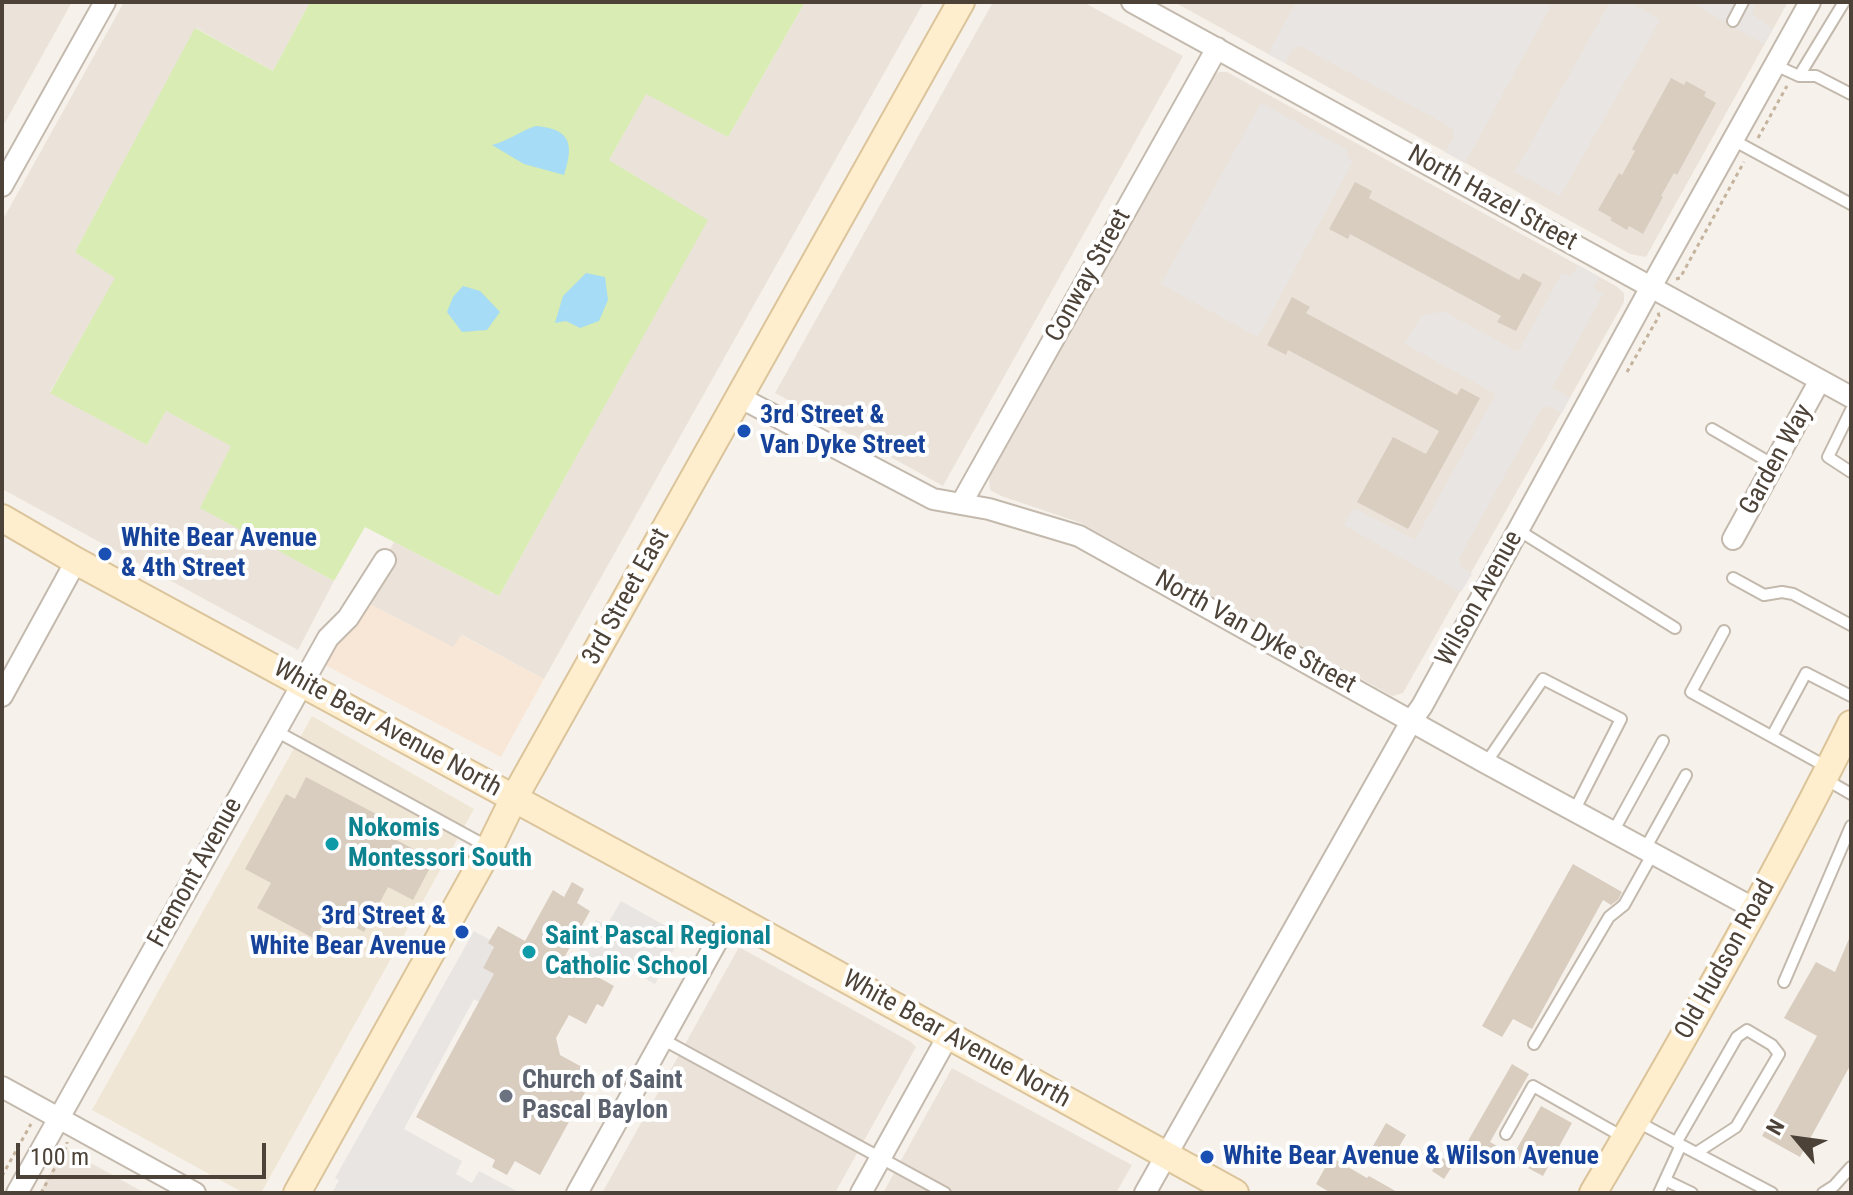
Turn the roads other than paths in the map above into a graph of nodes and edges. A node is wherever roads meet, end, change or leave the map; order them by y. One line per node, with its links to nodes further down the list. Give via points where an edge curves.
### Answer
1 (105, 2): 13 (street)
2 (961, 2): 17 (street, 3rd Street East)
3 (1132, 2): 8 (street, North Hazel Street)
4 (1743, 2): 7 (lane)
5 (1810, 2): 9 (street, Wilson Avenue)
6 (1844, 2): 10 (lane)
7 (1733, 21)
8 (1217, 48): 15 (street, North Hazel Street); 23 (street, Conway Street)
9 (1775, 65): 10 (lane); 12 (street, Wilson Avenue)
10 (1799, 76): 11 (lane, via 1816,76)
11 (1851, 94)
12 (1733, 140): 14 (lane); 15 (street, Wilson Avenue)
13 (2, 186)
14 (1851, 204)
15 (1651, 287): 16 (street, North Hazel Street); 25 (street, Wilson Avenue)
16 (1820, 380): 18 (street, North Hazel Street); 21 (street, Garden Way)
17 (739, 397): 23 (street, North Van Dyke Street, via 933,499); 45 (street, 3rd Street East)
18 (1851, 397)
19 (1851, 410): 22 (lane, via 1828,457)
20 (1712, 429): 21 (lane)
21 (1774, 465): 26 (street, Garden Way)
22 (1851, 472)
23 (961, 504): 36 (street, North Van Dyke Street, via 1079,536)
24 (2, 518): 28 (street, White Bear Avenue North)
25 (1518, 530): 31 (lane); 36 (street, Wilson Avenue)
26 (1733, 539)
27 (385, 560): 33 (street, Fremont Avenue, via 348,618 328,638)
28 (76, 561): 33 (street, White Bear Avenue North); 34 (street)
29 (1733, 578): 30 (lane, via 1764,595 1793,594)
30 (1851, 625)
31 (1675, 628)
32 (1724, 631): 39 (lane, via 1691,692)
33 (303, 683): 38 (street, Fremont Avenue); 45 (street, White Bear Avenue North)
34 (2, 696)
35 (1851, 696): 39 (lane, via 1806,673)
36 (1412, 720): 41 (street, North Van Dyke Street); 63 (street, Wilson Avenue)
37 (1851, 724): 42 (street, Old Hudson Road)
38 (276, 731): 49 (lane); 58 (street, Fremont Avenue)
39 (1772, 736): 42 (lane)
40 (1663, 741): 48 (lane)
41 (1486, 763): 46 (street, North Van Dyke Street); 46 (lane, via 1543,679 1621,719)
42 (1826, 773): 44 (lane); 51 (street, Old Hudson Road)
43 (1686, 775): 50 (lane)
44 (1851, 794)
45 (514, 798): 49 (street, 3rd Street East); 52 (street, White Bear Avenue North)
46 (1574, 811): 48 (street, North Van Dyke Street)
47 (1851, 826): 53 (lane)
48 (1613, 832): 50 (street, North Van Dyke Street)
49 (490, 847): 69 (street, 3rd Street East)
50 (1649, 851): 51 (street, North Van Dyke Street); 56 (lane, via 1624,905 1609,917)
51 (1755, 909): 59 (street, Old Hudson Road)
52 (731, 916): 54 (street, White Bear Avenue North); 55 (street)
53 (1784, 982)
54 (948, 1036): 63 (street, White Bear Avenue North); 64 (street)
55 (662, 1039): 64 (lane); 70 (street)
56 (1534, 1044)
57 (2, 1087): 58 (street)
58 (59, 1118): 67 (street, Fremont Avenue); 68 (street)
59 (1630, 1130): 60 (lane, via 1533,1086); 61 (lane); 75 (street, Old Hudson Road)
60 (1506, 1134)
61 (1679, 1144): 62 (lane); 62 (lane, via 1737,1037 1747,1030 1779,1054 1742,1120); 66 (lane)
62 (1696, 1153): 78 (lane)
63 (1167, 1156): 73 (street, Wilson Avenue); 74 (street, White Bear Avenue North)
64 (880, 1158): 71 (street); 72 (lane)
65 (1851, 1167): 79 (lane)
66 (1665, 1180): 76 (lane); 77 (lane)
67 (17, 1193)
68 (195, 1193)
69 (297, 1193)
70 (577, 1193)
71 (861, 1193)
72 (945, 1193)
73 (1145, 1193)
74 (1235, 1193)
75 (1593, 1193)
76 (1659, 1193)
77 (1692, 1193)
78 (1772, 1193)
79 (1823, 1193)

